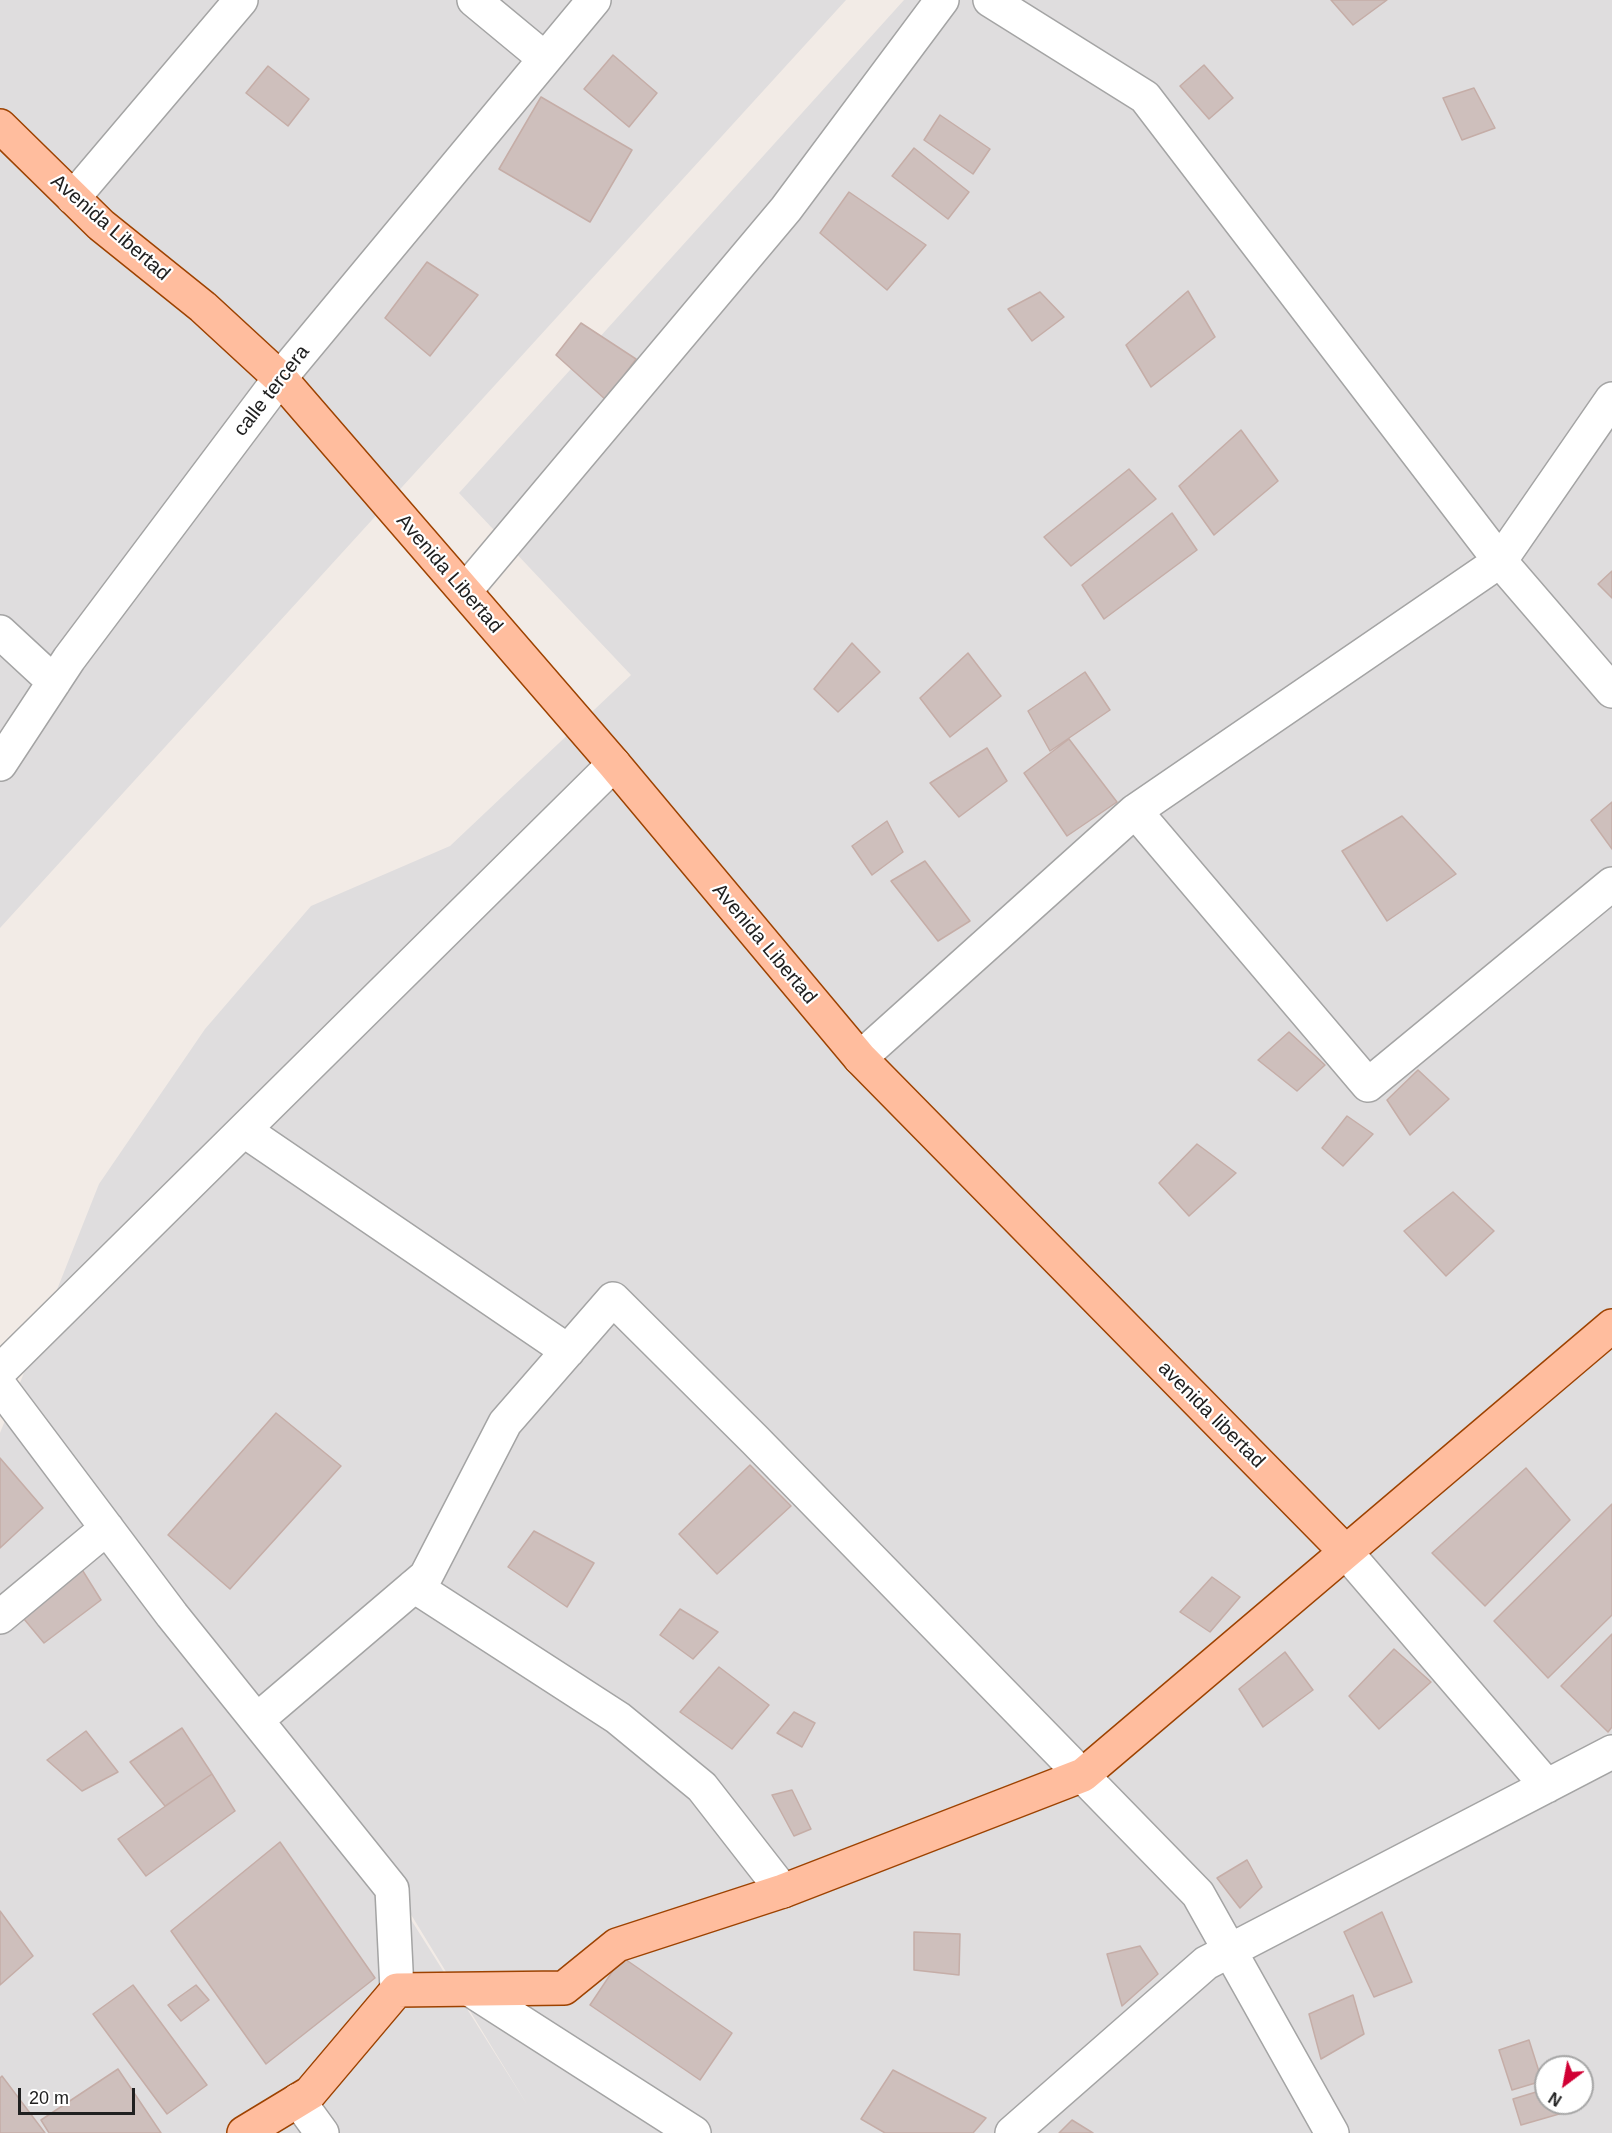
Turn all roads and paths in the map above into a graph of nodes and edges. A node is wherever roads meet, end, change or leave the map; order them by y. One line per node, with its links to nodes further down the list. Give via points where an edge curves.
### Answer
1 (241, 0): 8 (street)
2 (474, 0): 6 (street)
3 (594, 0): 6 (street)
4 (942, 0): 12 (street, via 786,209)
5 (990, 0): 11 (street, via 1144,97)
6 (554, 47): 9 (street, calle tercera)
7 (0, 126): 8 (main road, Avenida Libertad)
8 (73, 198): 9 (main road, Avenida Libertad)
9 (280, 378): 12 (main road, Avenida Libertad); 14 (street, calle tercera)
10 (1612, 399): 11 (street)
11 (1500, 561): 15 (street); 18 (street)
12 (465, 591): 17 (main road, Avenida Libertad)
13 (0, 632): 14 (street)
14 (54, 682): 16 (street, calle tercera)
15 (1612, 692)
16 (0, 764)
17 (614, 764): 20 (main road, Avenida Libertad); 21 (street)
18 (1135, 811): 19 (street, via 1368,1085); 20 (street)
19 (1612, 884)
20 (860, 1058): 27 (main road, avenida libertad)
21 (245, 1131): 23 (street); 24 (street)
22 (1612, 1326): 27 (main road)
23 (568, 1351): 28 (street, via 505,1423 426,1576); 32 (street, via 613,1299)
24 (0, 1371)
25 (0, 1386): 26 (street)
26 (107, 1528): 29 (street); 30 (street)
27 (1345, 1551): 32 (main road); 33 (street, avenida libertad)
28 (414, 1586): 30 (street); 34 (street, via 618,1718 702,1787)
29 (0, 1617)
30 (257, 1720): 36 (street, via 392,1889)
31 (1612, 1752): 33 (street)
32 (1083, 1775): 34 (main road); 35 (street, via 1198,1894)
33 (1547, 1786): 35 (street)
34 (783, 1891): 37 (main road, via 617,1945 564,1988)
35 (1230, 1951): 42 (street, via 1206,1963); 43 (street)
36 (397, 1990): 37 (main road); 38 (main road, via 310,2093)
37 (471, 1990): 41 (street)
38 (298, 2100): 39 (main road); 40 (street)
39 (244, 2133)
40 (322, 2133)
41 (694, 2133)
42 (1012, 2133)
43 (1332, 2133)

